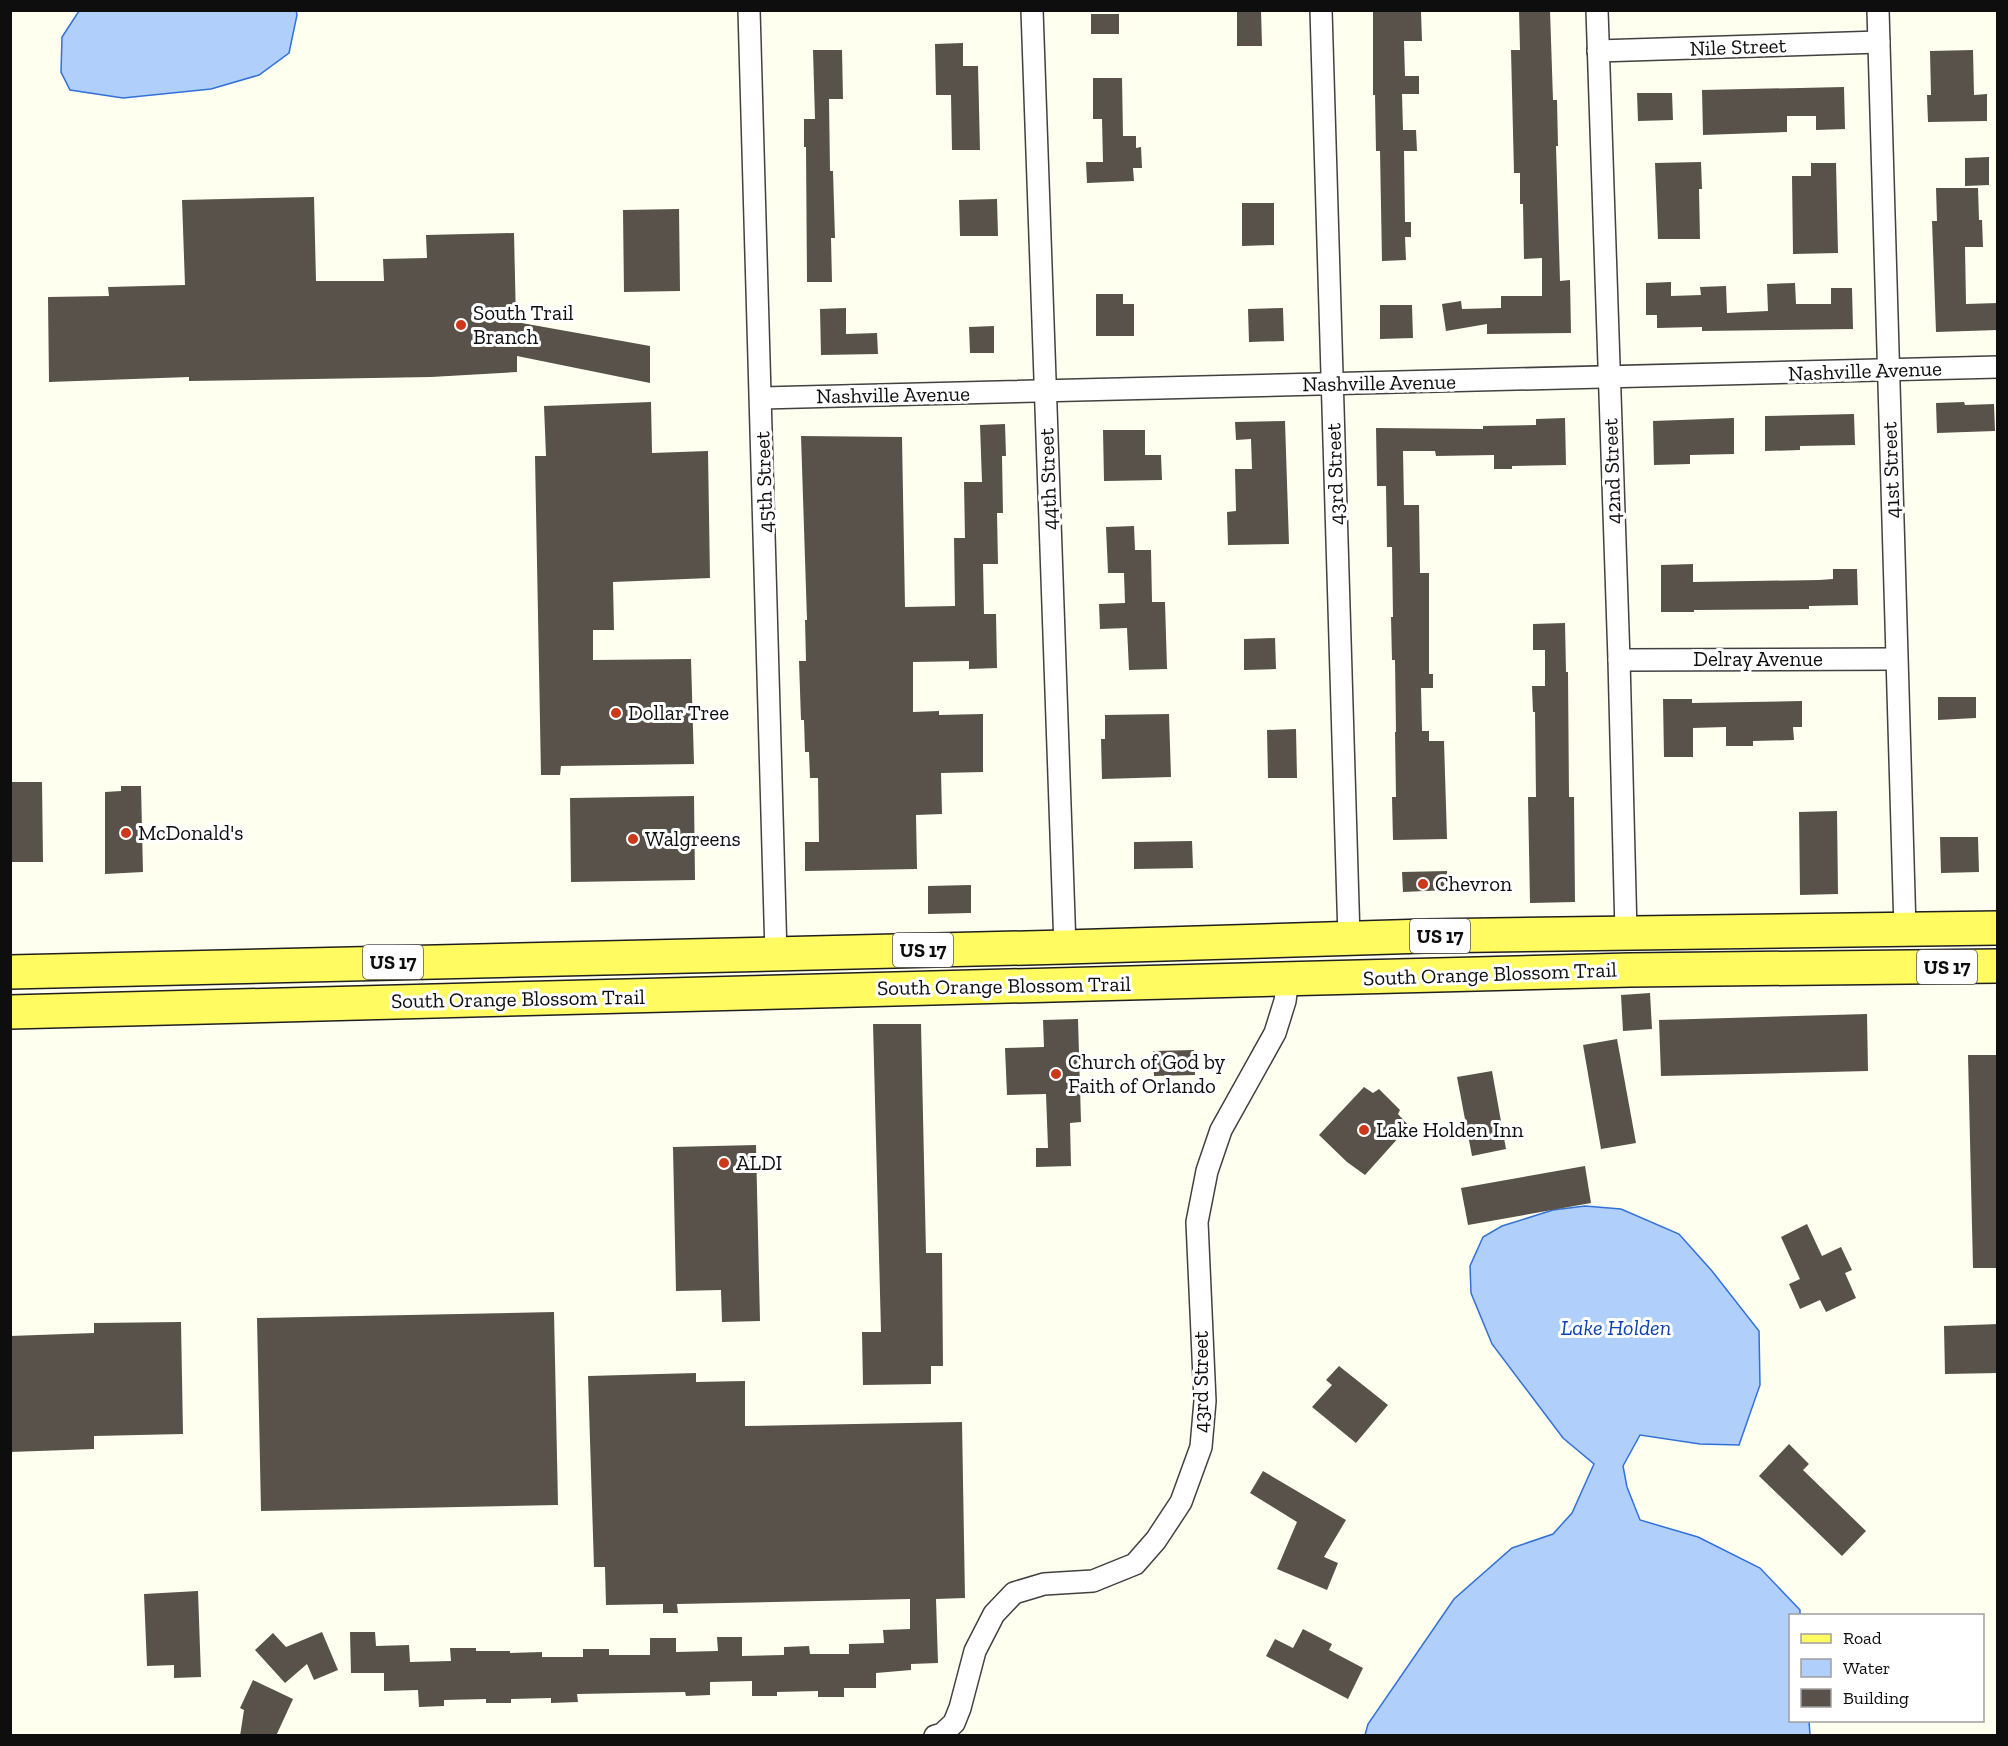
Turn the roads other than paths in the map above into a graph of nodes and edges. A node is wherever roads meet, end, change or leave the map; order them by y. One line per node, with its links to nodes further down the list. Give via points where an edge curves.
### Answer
1 (749, 10): 13 (street, 45th Street)
2 (1032, 10): 12 (street, 44th Street)
3 (1321, 10): 11 (street, 43rd Street)
4 (1597, 10): 7 (street, 42nd Street)
5 (1878, 10): 6 (street, 41st Street)
6 (1879, 42): 7 (street, Nile Street); 9 (street, 41st Street)
7 (1598, 51): 10 (street, 42nd Street)
8 (1998, 367): 9 (street, Nashville Avenue)
9 (1888, 370): 10 (street, Nashville Avenue); 14 (street, 41st Street)
10 (1609, 378): 11 (street, Nashville Avenue); 15 (street, 42nd Street)
11 (1333, 384): 12 (street, Nashville Avenue); 19 (street, 43rd Street)
12 (1045, 392): 13 (street, Nashville Avenue); 20 (street, 44th Street)
13 (761, 398): 22 (street, 45th Street)
14 (1896, 659): 15 (street, Delray Avenue); 17 (street, 41st Street)
15 (1619, 660): 18 (street, 42nd Street)
16 (1998, 928): 17 (main road, South Orange Blossom Trail / US 17)
17 (1905, 929): 18 (main road, South Orange Blossom Trail / US 17); 24 (main road, via 1896,943 1879,956)
18 (1626, 932): 19 (main road, South Orange Blossom Trail / US 17)
19 (1349, 938): 20 (main road, South Orange Blossom Trail / US 17)
20 (1065, 947): 21 (main road, South Orange Blossom Trail / US 17)
21 (871, 951): 22 (main road, South Orange Blossom Trail / US 17); 27 (main road, via 835,960 815,972)
22 (776, 954): 25 (main road, South Orange Blossom Trail / US 17); 28 (main road, via 747,972)
23 (1998, 966): 24 (main road, South Orange Blossom Trail / US 17)
24 (1848, 969): 26 (main road, South Orange Blossom Trail / US 17)
25 (10, 972)
26 (1288, 979): 27 (main road, South Orange Blossom Trail / US 17); 30 (street, 43rd Street, via 1275,1033 1221,1130 1197,1222 1205,1401 1201,1447 1181,1502 1135,1564 1093,1581 1044,1584 1014,1593 994,1614 975,1651 954,1723)
27 (804, 991): 28 (main road, South Orange Blossom Trail / US 17)
28 (665, 995): 29 (main road, South Orange Blossom Trail / US 17)
29 (10, 1012)
30 (935, 1736)

